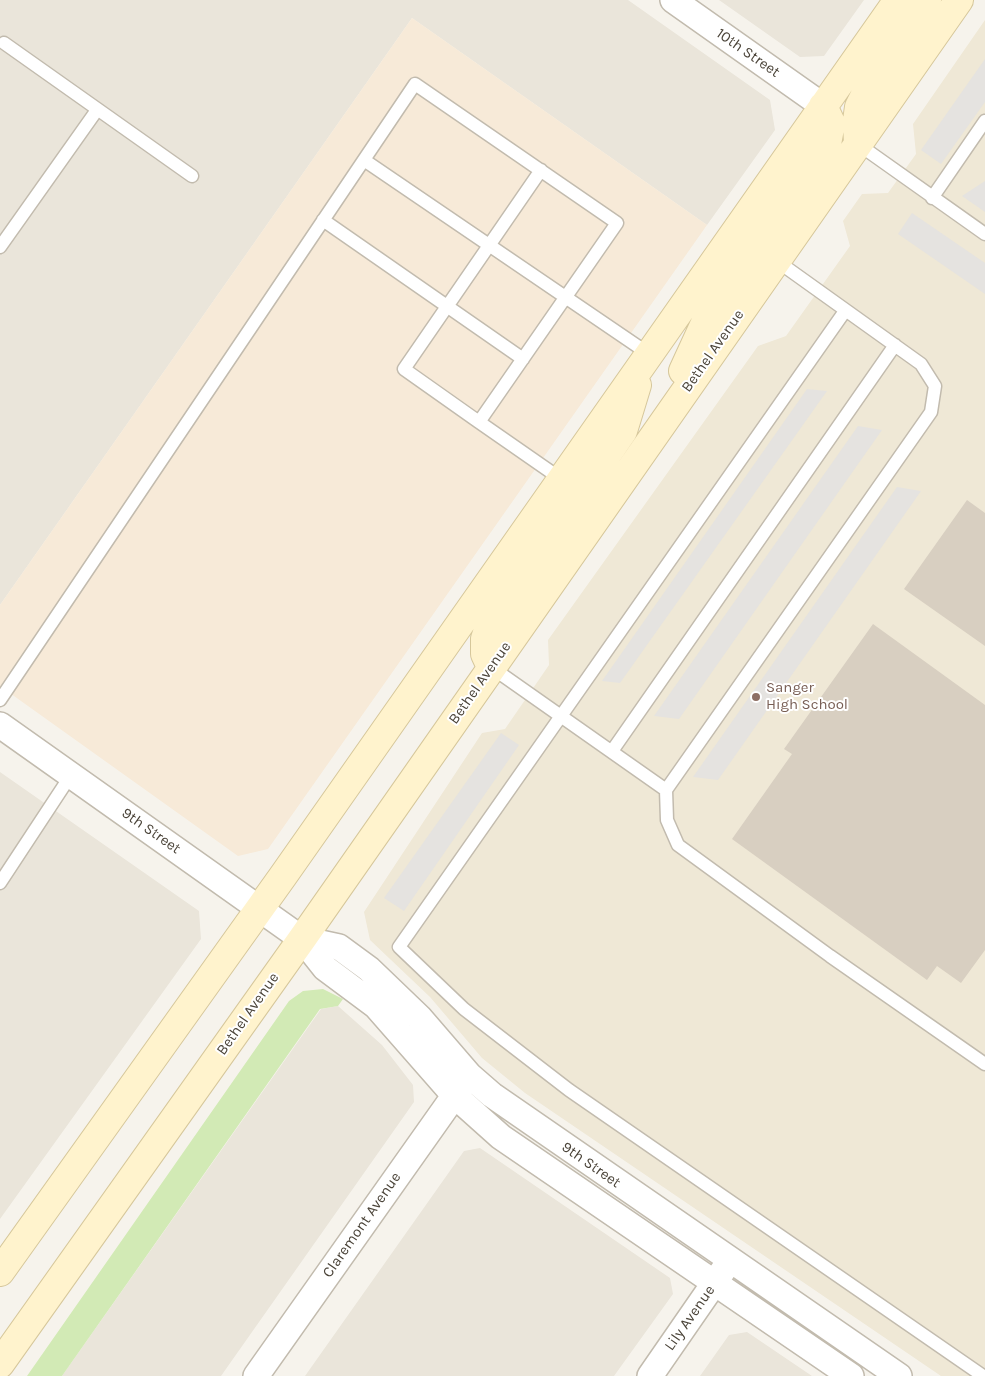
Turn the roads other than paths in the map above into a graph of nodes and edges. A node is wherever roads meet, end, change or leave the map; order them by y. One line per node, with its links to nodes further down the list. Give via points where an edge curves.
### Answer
1 (672, 0): 6 (street, 10th Street)
2 (898, 0): 6 (main road)
3 (928, 0): 10 (main road, via 859,107)
4 (959, 0): 10 (main road, Bethel Avenue)
5 (4, 42): 7 (lane)
6 (823, 106): 25 (main road); 26 (main road, via 831,123 827,144 705,323)
7 (97, 110): 13 (lane); 18 (lane)
8 (985, 121): 9 (lane)
9 (980, 137): 14 (lane)
10 (858, 144): 14 (lane); 19 (main road, Bethel Avenue)
11 (364, 160): 12 (lane, via 415,84); 15 (lane); 17 (lane)
12 (541, 170): 17 (lane); 20 (lane, via 617,223)
13 (192, 176)
14 (932, 198): 16 (lane)
15 (323, 220): 21 (lane); 30 (lane)
16 (985, 234)
17 (490, 245): 20 (lane); 21 (lane)
18 (0, 247)
19 (776, 261): 22 (lane); 26 (main road, Bethel Avenue)
20 (566, 297): 24 (lane); 25 (lane)
21 (448, 306): 24 (lane); 27 (lane, via 404,369)
22 (845, 311): 23 (lane); 31 (lane)
23 (895, 345): 33 (lane); 35 (lane, via 921,364 935,386 931,412)
24 (523, 359): 27 (lane)
25 (646, 360): 28 (main road); 29 (main road, via 623,431 490,624 485,654)
26 (666, 417): 29 (main road, Bethel Avenue)
27 (479, 422): 28 (lane)
28 (561, 479): 37 (main road)
29 (491, 667): 31 (lane); 38 (main road, Bethel Avenue)
30 (0, 700)
31 (561, 716): 33 (lane); 50 (lane, via 399,947 464,1009 569,1090)
32 (0, 725): 34 (street, 9th Street)
33 (612, 752): 35 (lane)
34 (71, 775): 36 (lane); 37 (street, 9th Street)
35 (666, 790): 39 (lane, via 667,820 678,845)
36 (0, 883)
37 (259, 907): 38 (street, 9th Street); 43 (main road)
38 (302, 939): 40 (street, 9th Street, via 338,947 369,968 407,1005); 41 (street, 9th Street, via 325,968 376,1006); 45 (main road, Bethel Avenue)
39 (985, 1064)
40 (468, 1075): 41 (street, Claremont Avenue); 42 (street, 9th Street, via 517,1114)
41 (454, 1095): 44 (street, 9th Street, via 501,1137); 46 (street, Claremont Avenue)
42 (730, 1260): 44 (street, Lily Avenue); 49 (street, 9th Street)
43 (2, 1264)
44 (714, 1284): 47 (street, Lily Avenue); 48 (street, 9th Street)
45 (0, 1364)
46 (256, 1376)
47 (650, 1376)
48 (851, 1376)
49 (899, 1376)
50 (983, 1376)

